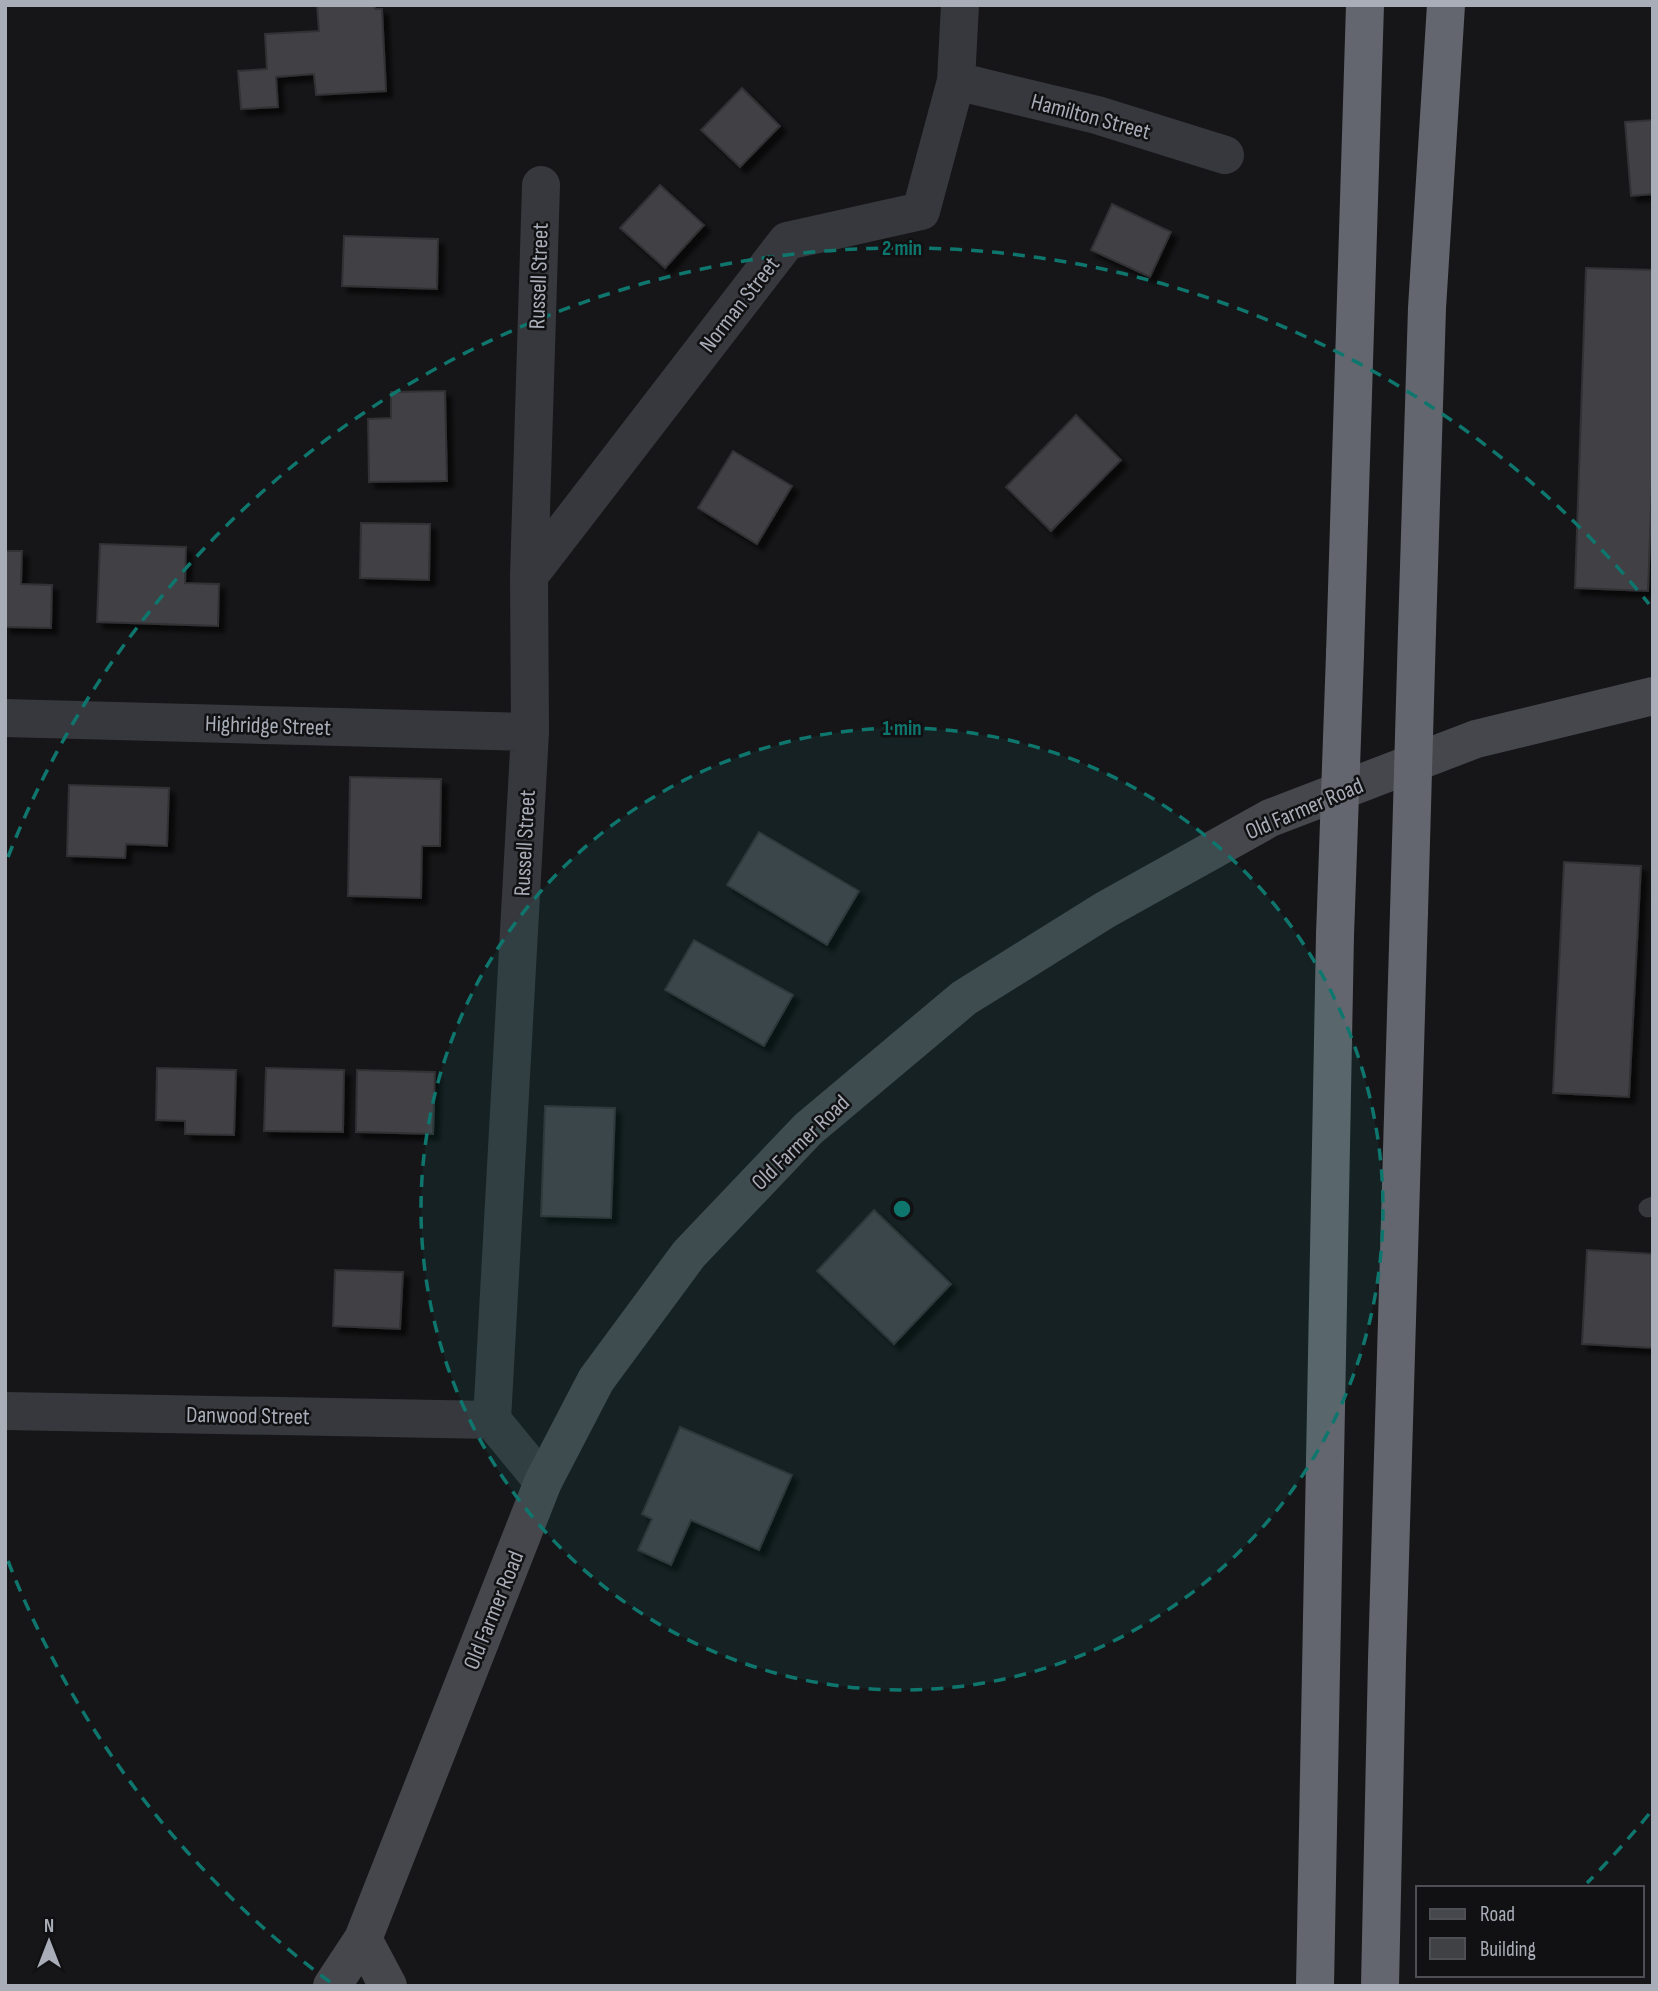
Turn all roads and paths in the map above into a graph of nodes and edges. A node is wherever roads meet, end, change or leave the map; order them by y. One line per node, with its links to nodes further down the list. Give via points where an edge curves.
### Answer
1 (960, 5): 4 (street, Norman Street)
2 (1365, 5): 17 (highway, bridge, via 1335,935)
3 (1447, 5): 18 (highway, bridge, via 1427,308)
4 (956, 81): 5 (street, Hamilton Street, via 1097,115); 7 (street, Norman Street, via 921,211 787,240)
5 (1225, 155)
6 (541, 184): 7 (street, Russell Street)
7 (529, 576): 10 (street, Russell Street)
8 (1653, 695): 13 (street, Old Farmer Road, via 1476,739 1270,818 1104,911 964,998 808,1129 689,1254 596,1380)
9 (5, 718): 10 (street, Highridge Street)
10 (530, 732): 12 (street, Russell Street)
11 (5, 1410): 12 (street, Danwood Street)
12 (492, 1420): 13 (street)
13 (543, 1482): 14 (street, Old Farmer Road)
14 (363, 1939): 15 (street, Old Farmer Road); 16 (street)
15 (332, 1986)
16 (388, 1986)
17 (1315, 1986)
18 (1380, 1986)

